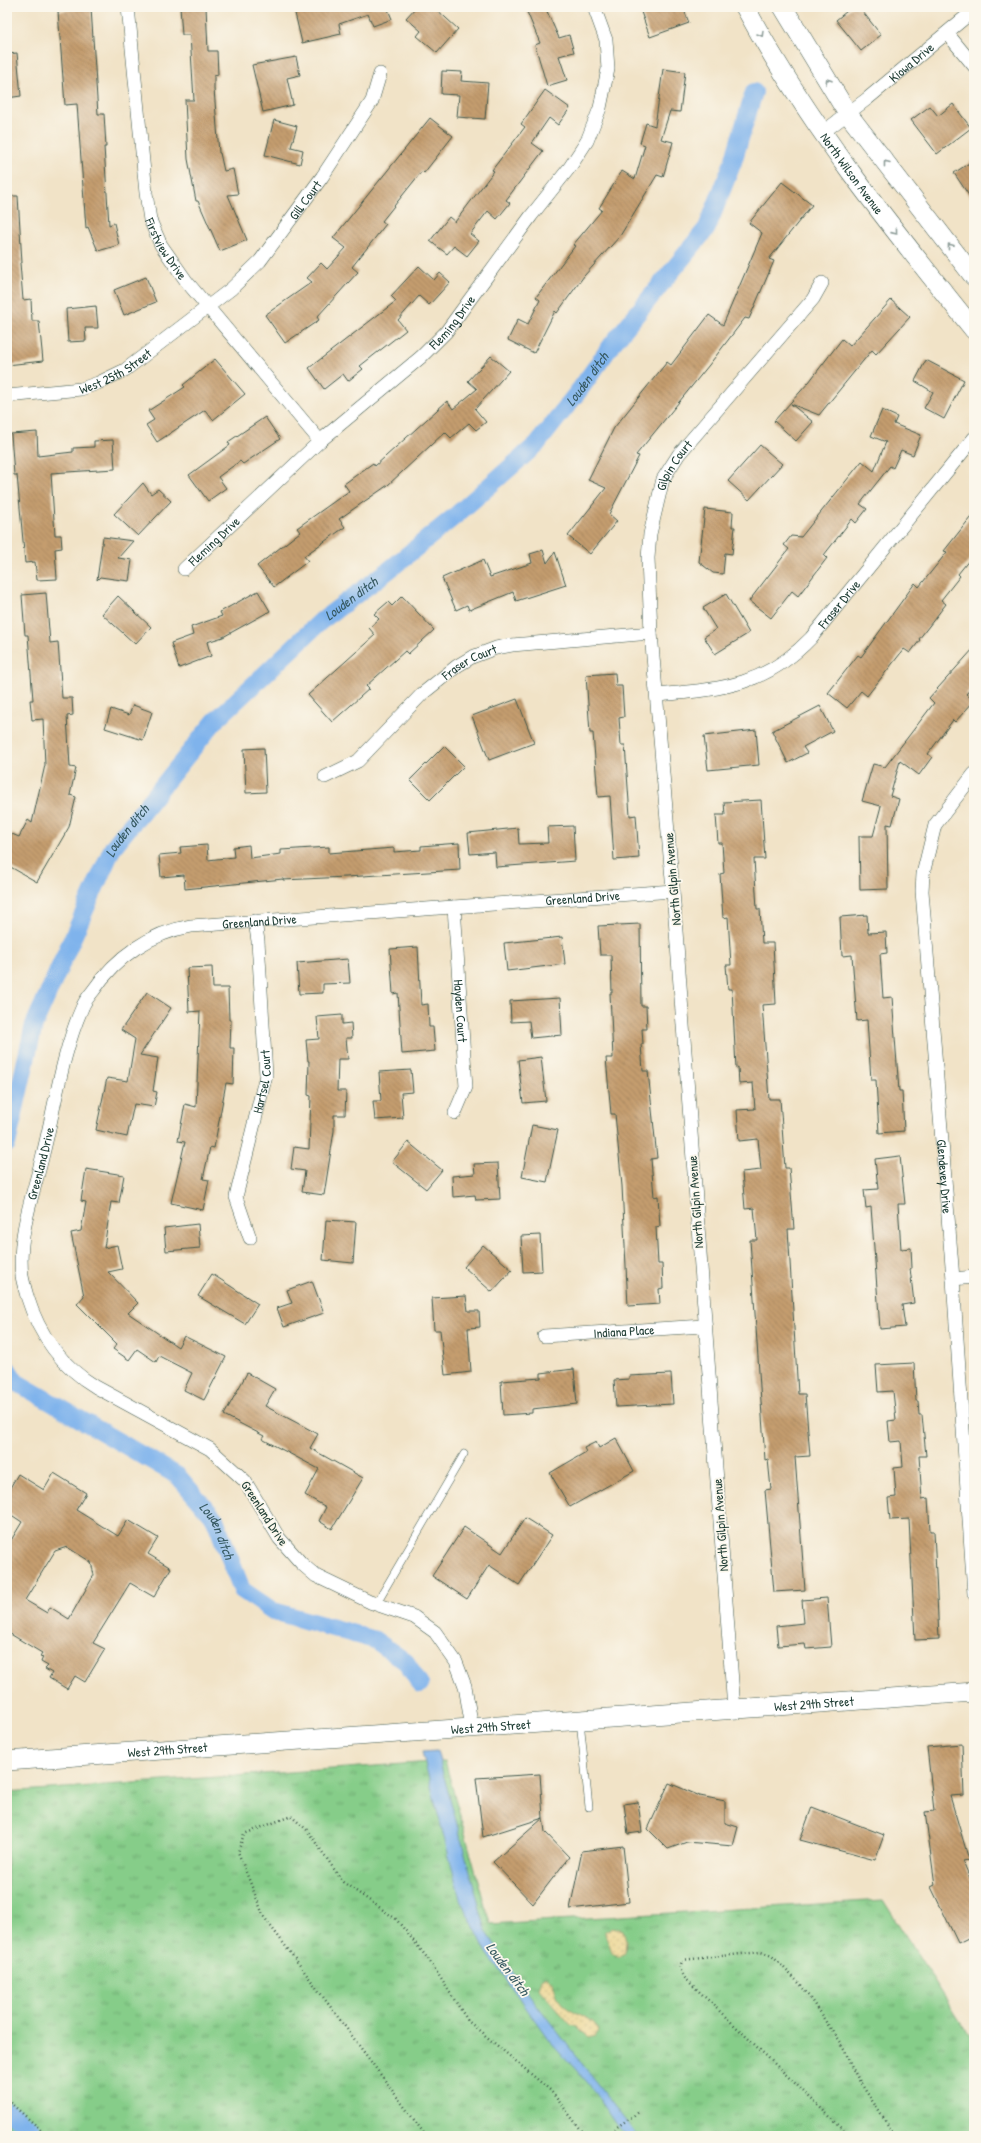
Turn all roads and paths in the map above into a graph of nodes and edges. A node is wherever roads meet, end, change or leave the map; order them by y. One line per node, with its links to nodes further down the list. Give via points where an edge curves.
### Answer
1 (128, 7): 13 (street, Firstview Drive, via 150,220 161,245)
2 (594, 7): 17 (street, Fleming Drive, via 606,40 608,69 600,108 587,140 570,167 446,332)
3 (745, 7): 10 (main road, North Wilson Avenue, one-way to 10, via 806,111)
4 (783, 7): 9 (main road, one-way to 4)
5 (974, 10): 6 (street, Kiowa Drive)
6 (947, 33): 7 (street); 9 (street, Kiowa Drive)
7 (974, 66)
8 (380, 74): 13 (street, Gill Court, via 372,101 322,177 260,261 231,289)
9 (848, 114): 10 (street, Kiowa Drive); 11 (main road, one-way to 9)
10 (822, 133): 14 (main road, North Wilson Avenue, one-way to 14, via 888,223)
11 (974, 277)
12 (822, 283): 19 (street, Gilpin Court, via 813,299 679,454 663,479 650,534 648,558)
13 (206, 306): 15 (street, West 25th Street, via 125,370 98,383 81,389); 17 (street, Firstview Drive)
14 (974, 330)
15 (7, 396)
16 (974, 438): 20 (street, Fraser Drive, via 797,652 778,666 743,683 708,690)
17 (320, 441): 18 (street, Fleming Drive)
18 (184, 569)
19 (651, 633): 20 (street, Gilpin Court); 22 (street, Fraser Court, via 512,645 472,657 438,680 358,761)
20 (657, 695): 23 (street, North Gilpin Avenue)
21 (974, 774): 29 (street, Glendevey Drive, via 935,825 922,885)
22 (325, 777)
23 (673, 891): 24 (street, Greenland Drive); 30 (street, North Gilpin Avenue)
24 (454, 907): 25 (street, Greenland Drive); 26 (street, Hayden Court, via 466,1087)
25 (255, 921): 27 (street, Hartsel Court, via 266,1075 236,1197); 34 (street, Greenland Drive, via 171,929 156,936 118,961 102,978 82,1008 65,1060 26,1224 21,1254 22,1277 39,1329 78,1377 210,1449 245,1481 279,1538 302,1564 316,1576)
26 (455, 1113)
27 (250, 1238)
28 (974, 1278): 29 (street)
29 (953, 1279): 33 (street, Glendevey Drive)
30 (704, 1326): 31 (street, Indiana Place); 36 (street, North Gilpin Avenue)
31 (544, 1336)
32 (464, 1454): 34 (lane)
33 (974, 1594)
34 (376, 1604): 38 (street, Greenland Drive, via 414,1617 443,1641 456,1662 465,1686)
35 (974, 1692): 36 (main road, West 29th Street)
36 (734, 1709): 37 (main road, West 29th Street)
37 (580, 1720): 38 (main road, West 29th Street); 40 (lane)
38 (472, 1728): 39 (main road, West 29th Street)
39 (7, 1762)
40 (589, 1807)
41 (7, 2100): 44 (path)
42 (639, 2112): 43 (path)
43 (614, 2129)
44 (45, 2136)
45 (426, 2136): 46 (path, via 264,1917 238,1852 244,1834 291,1816 307,1830 343,1882 396,1919 429,1960 468,2021 550,2090)
46 (586, 2136)
47 (850, 2136): 48 (path, via 685,1978 680,1969 682,1960 760,1952 772,1956 801,1985 845,2050 860,2082)
48 (895, 2136)

